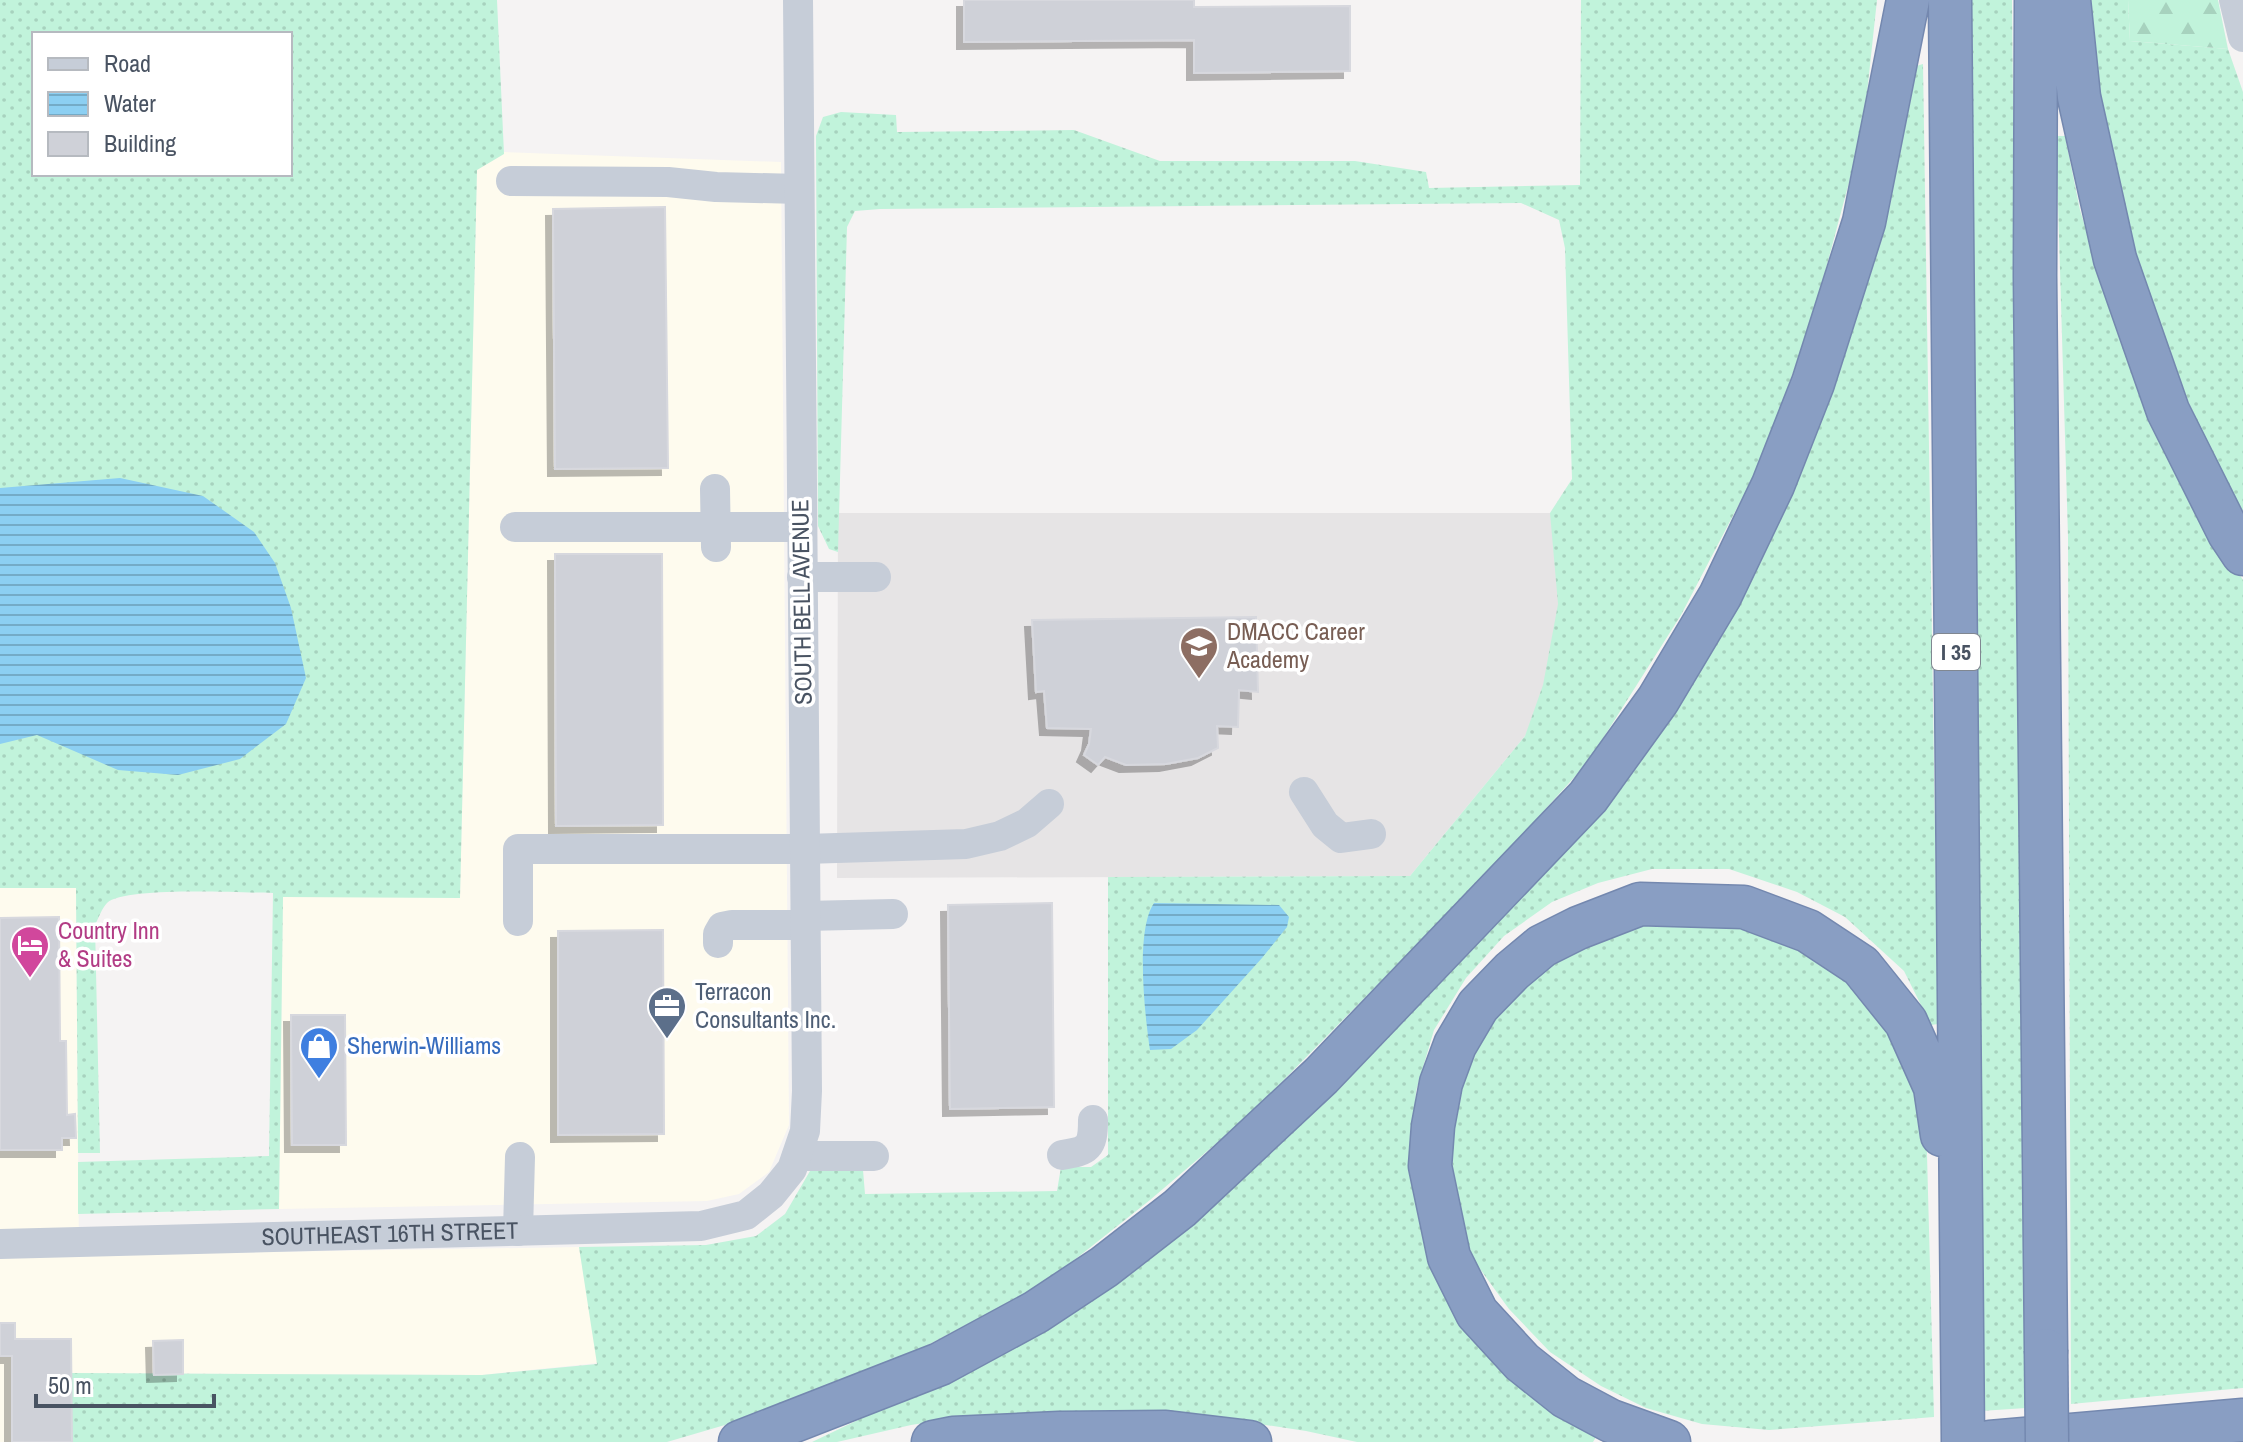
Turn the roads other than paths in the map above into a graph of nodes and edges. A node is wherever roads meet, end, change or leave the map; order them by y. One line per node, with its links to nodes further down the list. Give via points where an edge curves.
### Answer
1 (798, 0): 9 (street, SOUTH BELL AVENUE)
2 (1908, 0): 35 (highway, via 1864,222 1813,383 1773,485 1712,609 1658,700 1588,797 1321,1076 1180,1208 1104,1267 1036,1312 940,1364)
3 (1950, 0): 33 (highway, I 35)
4 (2036, 0): 41 (highway, bridge)
5 (2069, 0): 14 (highway, via 2079,97 2115,259 2168,411)
6 (2234, 0): 7 (street)
7 (2243, 37)
8 (511, 181): 9 (street)
9 (799, 189): 11 (street, SOUTH BELL AVENUE)
10 (715, 489): 13 (street)
11 (802, 527): 13 (street); 15 (street, SOUTH BELL AVENUE)
12 (515, 531): 13 (street)
13 (716, 538)
14 (2243, 554)
15 (802, 577): 16 (street); 20 (street, SOUTH BELL AVENUE)
16 (876, 577)
17 (1304, 792): 19 (street, via 1325,825 1341,838)
18 (1049, 804): 20 (street, via 1027,823 966,844)
19 (1371, 834)
20 (805, 849): 22 (street, SOUTH BELL AVENUE); 23 (street, via 518,849)
21 (893, 914): 22 (street)
22 (805, 920): 24 (street, via 722,927); 27 (street, SOUTH BELL AVENUE, via 807,1091 805,1131)
23 (518, 921)
24 (718, 943)
25 (1093, 1120): 26 (street, via 1088,1148)
26 (1062, 1155)
27 (797, 1156): 28 (street); 30 (street, SOUTH BELL AVENUE)
28 (874, 1156)
29 (520, 1157): 31 (street)
30 (771, 1195): 31 (street, SOUTHEAST 16TH STREET, via 746,1215 701,1226)
31 (518, 1231): 32 (street, SOUTHEAST 16TH STREET)
32 (0, 1244)
33 (1963, 1303): 38 (highway, via 1935,1087 1906,1022 1861,966 1808,931 1744,907 1640,904 1578,928 1542,946 1478,1006 1441,1083 1430,1166 1449,1257 1477,1313 1522,1362 1566,1397); 39 (highway, I 35)
34 (2243, 1420): 40 (highway)
35 (740, 1442)
36 (933, 1442): 37 (highway, via 1166,1432)
37 (1250, 1442)
38 (1669, 1442)
39 (1963, 1442)
40 (1990, 1442)
41 (2047, 1442)

